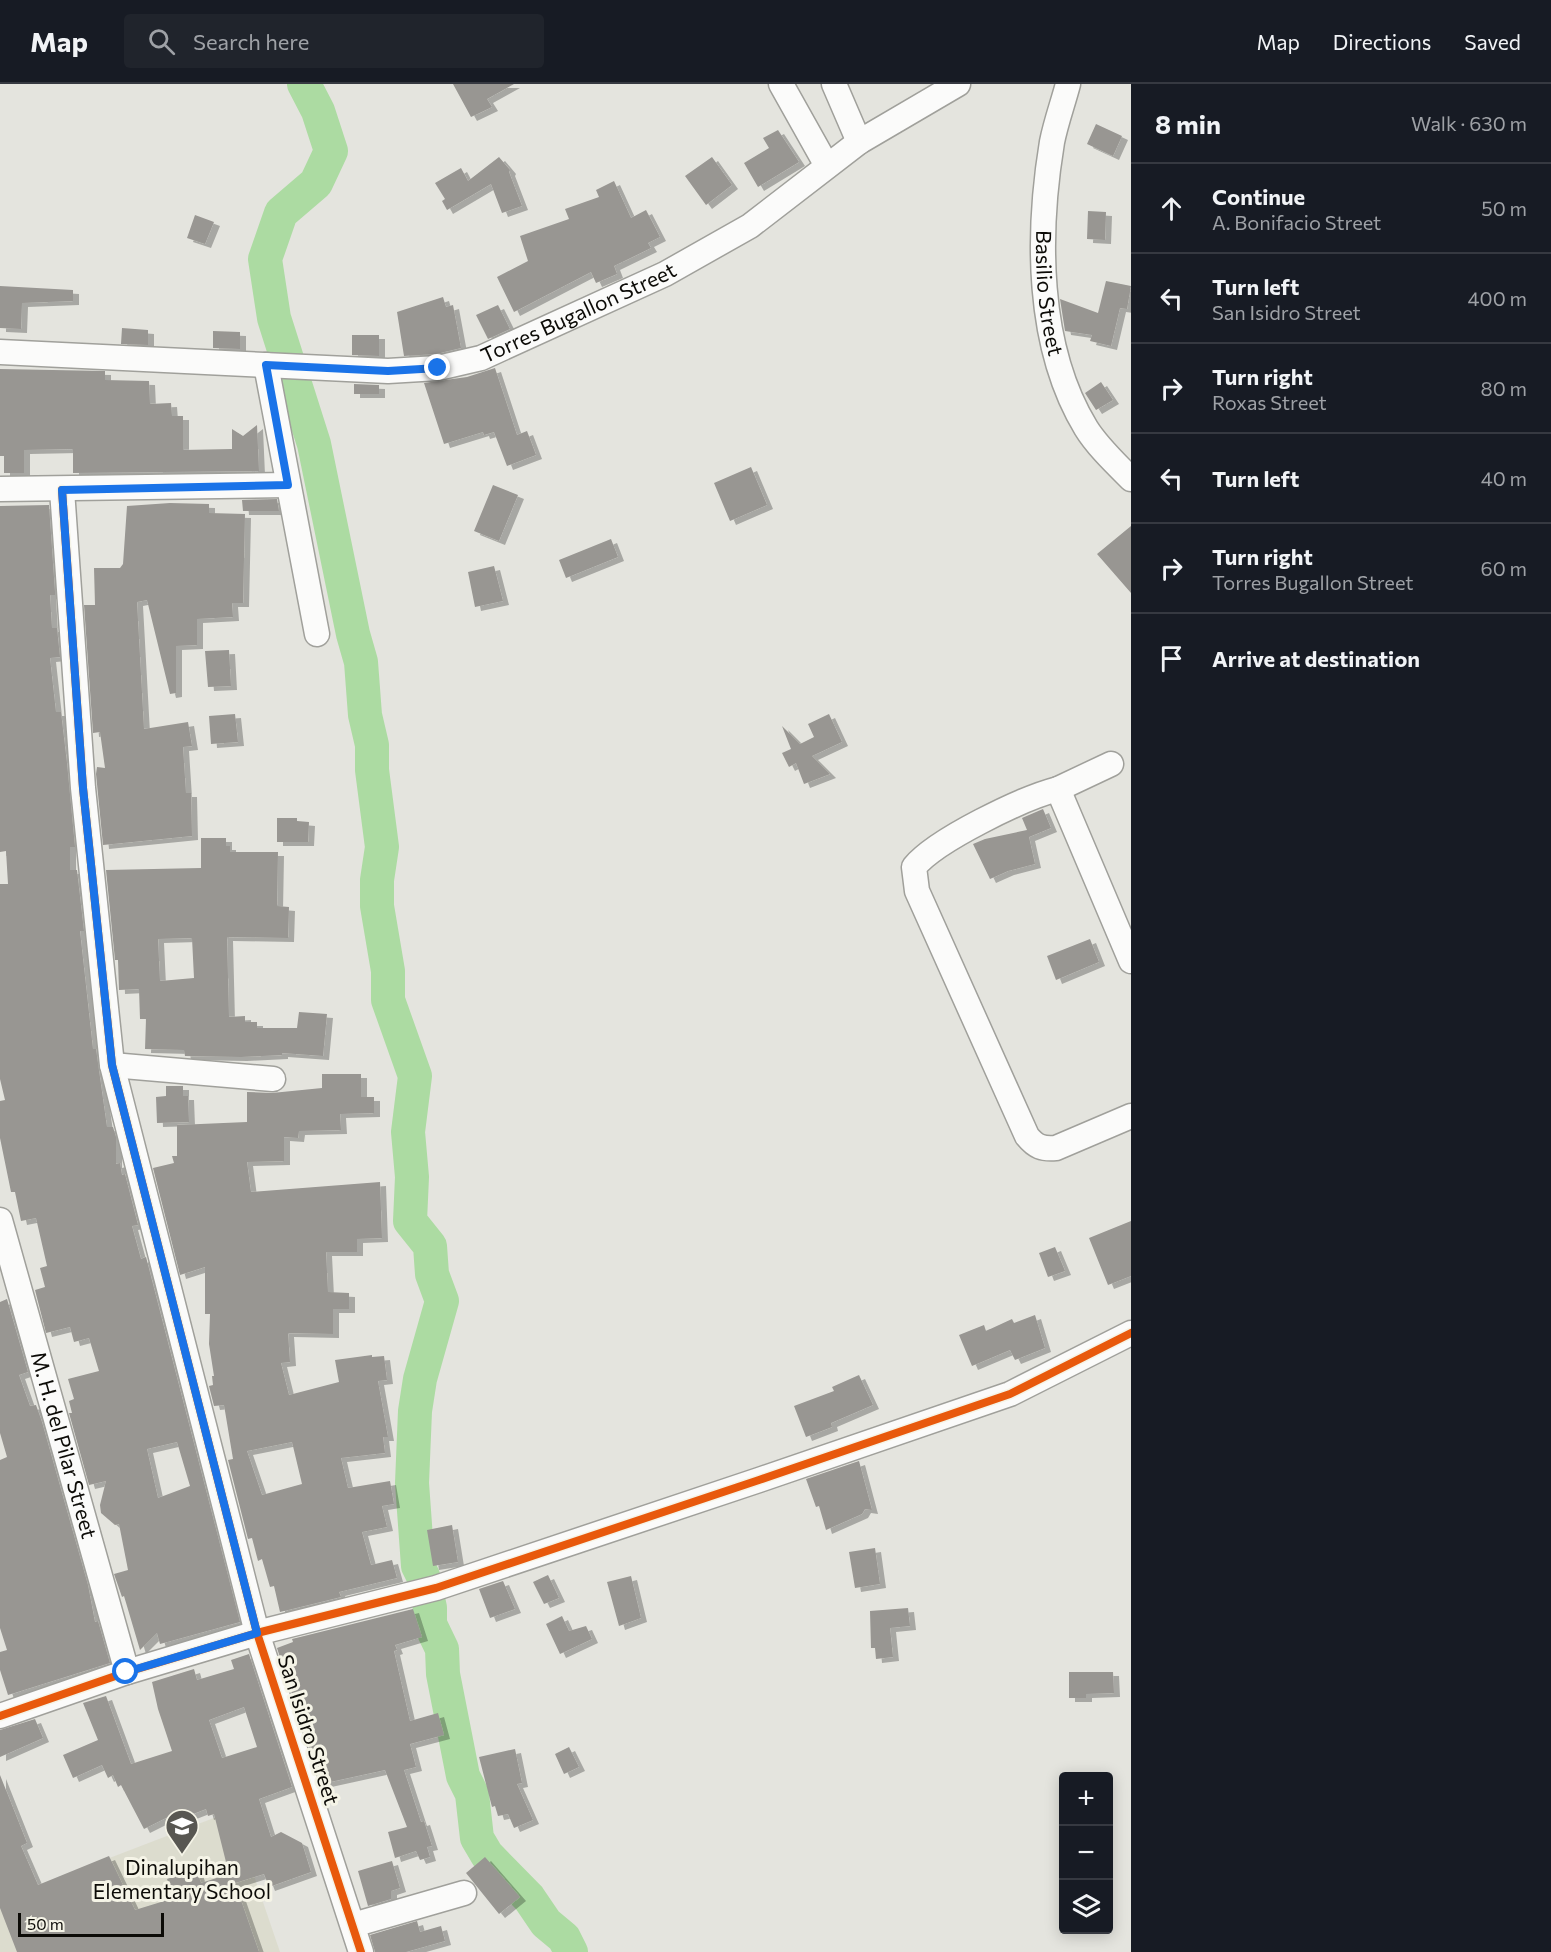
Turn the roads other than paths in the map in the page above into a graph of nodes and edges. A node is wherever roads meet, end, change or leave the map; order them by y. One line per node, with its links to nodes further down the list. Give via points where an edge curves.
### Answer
1 (781, 84): 6 (street)
2 (834, 84): 5 (street)
3 (958, 84): 5 (street, Torres Bugallon Street)
4 (1068, 84): 9 (street, Basilio Street, via 1053,140 1046,189 1047,302 1055,350 1071,399 1087,429)
5 (859, 142): 6 (street, Torres Bugallon Street)
6 (827, 166): 8 (street, Torres Bugallon Street, via 750,226 707,251 481,358 438,368 388,371)
7 (0, 351): 8 (street, Torres Bugallon Street)
8 (270, 365): 10 (street)
9 (1131, 479)
10 (288, 485): 12 (street); 13 (street)
11 (0, 489): 12 (street)
12 (62, 490): 17 (street, San Isidro Street, via 83,788)
13 (317, 634)
14 (1111, 764): 15 (street)
15 (1058, 789): 16 (street); 19 (street, via 1018,804 933,849 914,867 913,875 1027,1136 1035,1145 1056,1148)
16 (1131, 961)
17 (112, 1065): 18 (street); 22 (street, San Isidro Street)
18 (273, 1079)
19 (1131, 1116)
20 (0, 1220): 23 (street, M. H. del Pilar Street)
21 (1131, 1333): 22 (street, via 1010,1394 424,1591)
22 (257, 1633): 23 (street); 26 (street, San Isidro Street)
23 (126, 1672): 24 (street)
24 (0, 1716)
25 (464, 1893): 26 (street)
26 (353, 1925): 27 (street, San Isidro Street)
27 (361, 1952)

